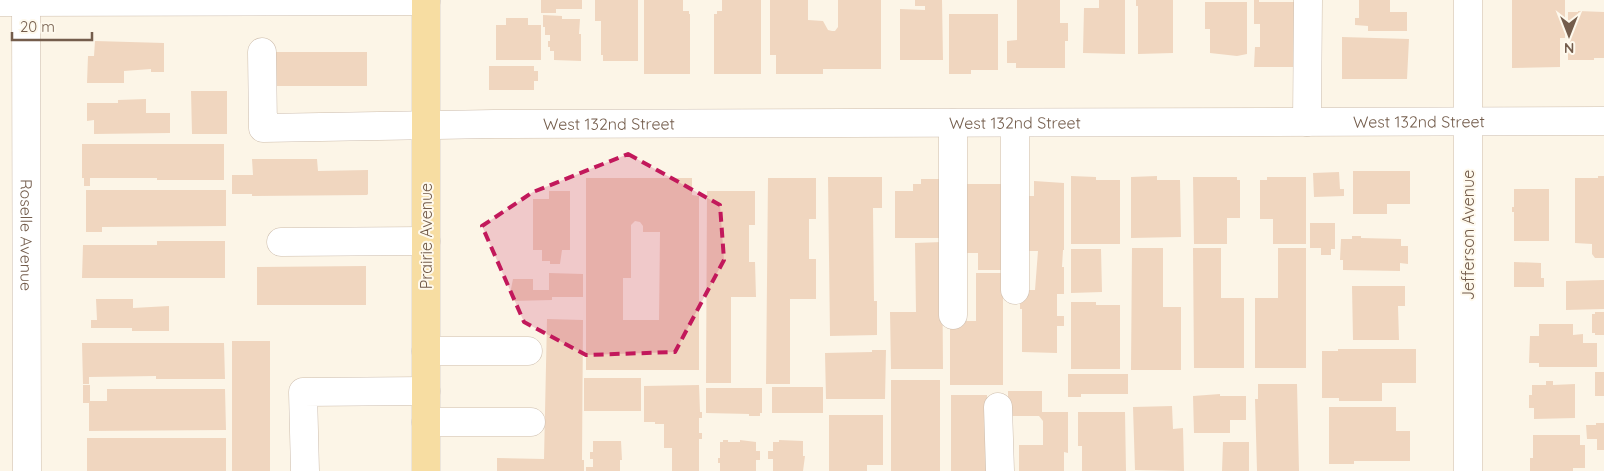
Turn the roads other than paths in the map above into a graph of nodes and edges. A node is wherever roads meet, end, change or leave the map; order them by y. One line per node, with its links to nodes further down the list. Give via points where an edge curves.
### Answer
1 (1308, 0): 6 (street)
2 (1468, 0): 7 (street, Jefferson Avenue)
3 (18, 1): 4 (street); 22 (street, Roselle Avenue)
4 (426, 1): 11 (main road, Prairie Avenue)
5 (262, 52): 11 (street, West 132nd Street, via 263,128)
6 (1307, 122): 7 (street, West 132nd Street); 10 (street, West 132nd Street)
7 (1468, 122): 8 (street, West 132nd Street); 26 (street, Jefferson Avenue)
8 (1604, 122)
9 (953, 123): 10 (street, West 132nd Street); 11 (street, West 132nd Street); 15 (street)
10 (1016, 123): 14 (street)
11 (426, 125): 12 (main road, Prairie Avenue)
12 (426, 240): 13 (street); 16 (main road, Prairie Avenue)
13 (282, 242)
14 (1015, 290)
15 (953, 315)
16 (426, 351): 17 (street); 18 (main road, Prairie Avenue)
17 (528, 351)
18 (426, 391): 20 (main road, Prairie Avenue); 23 (street, via 303,392)
19 (998, 407): 25 (street)
20 (426, 422): 21 (street); 24 (main road, Prairie Avenue)
21 (531, 422)
22 (27, 471)
23 (304, 471)
24 (426, 471)
25 (1000, 471)
26 (1468, 471)

